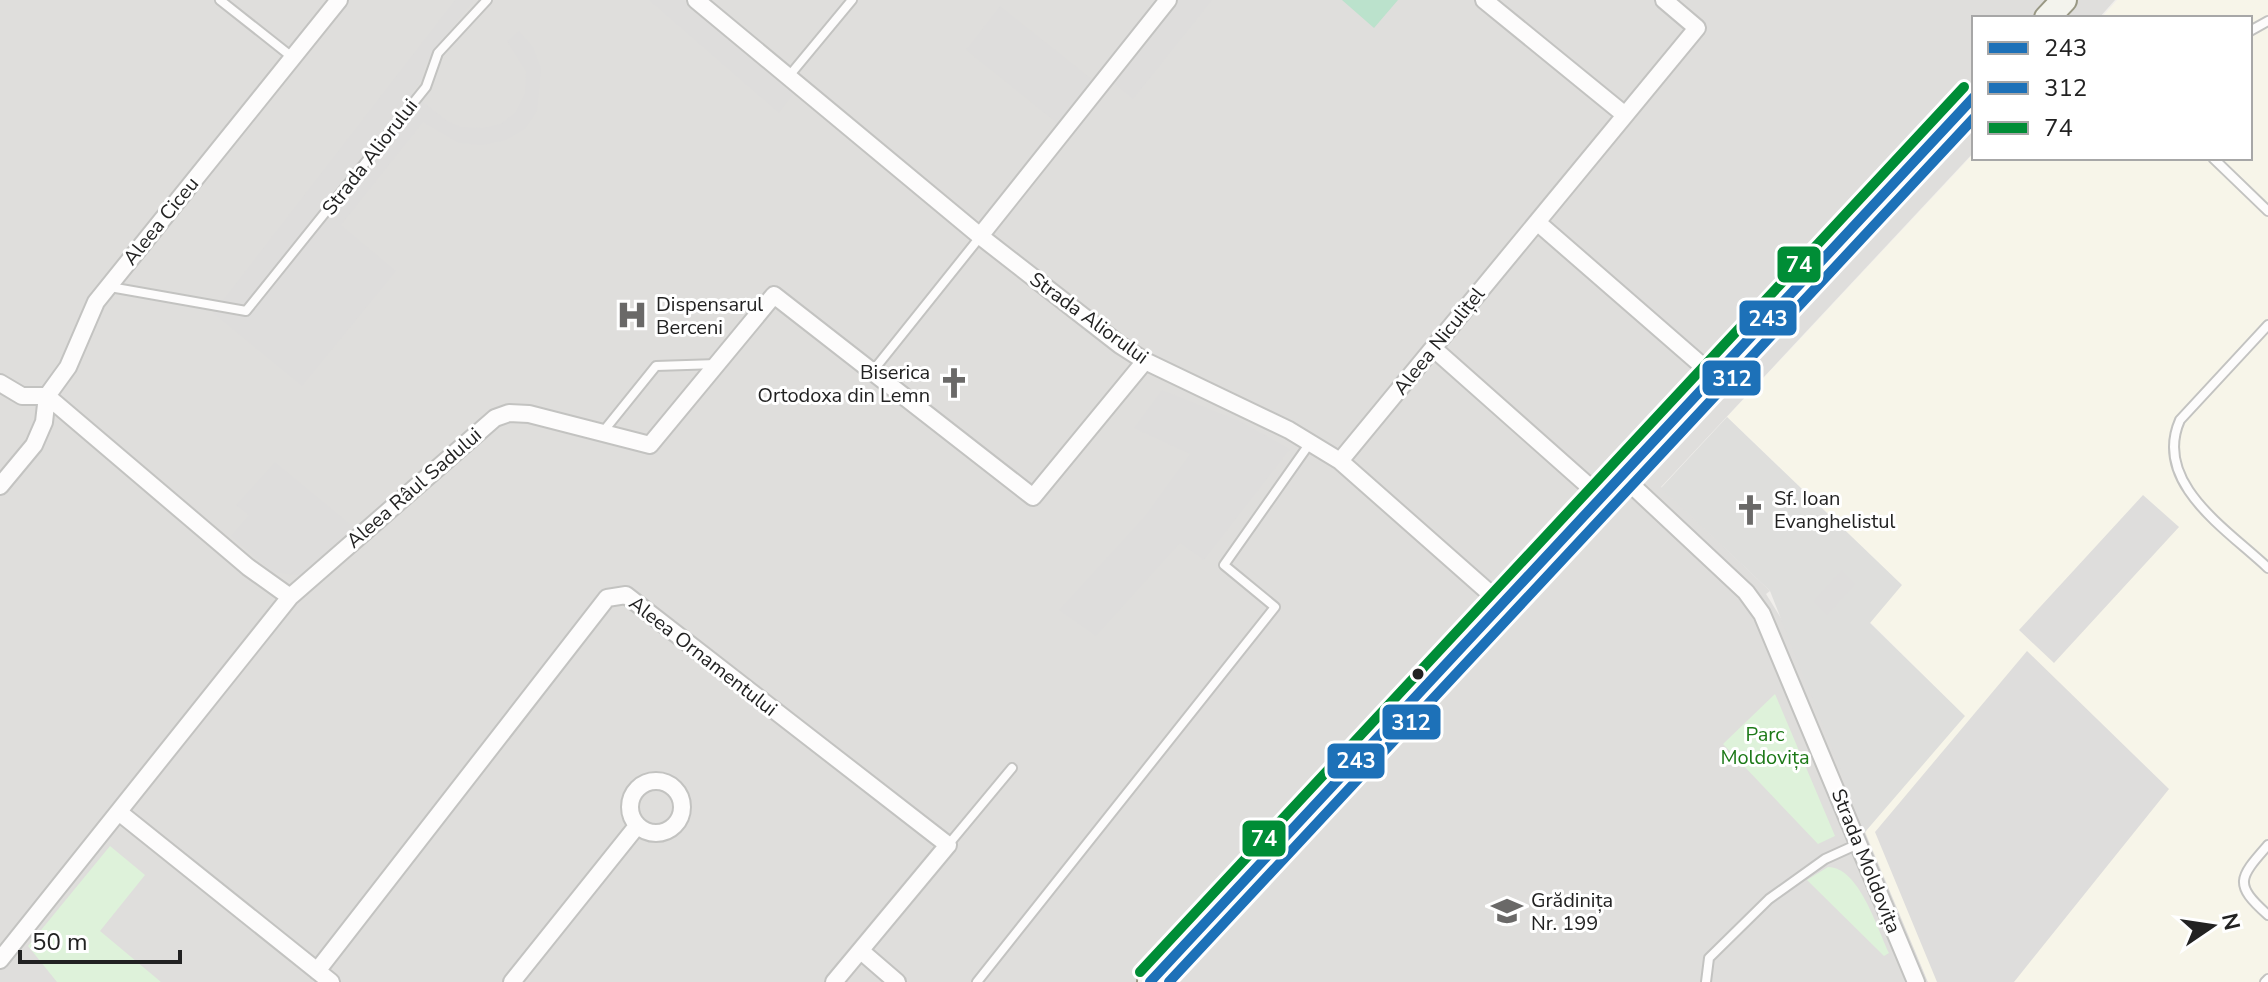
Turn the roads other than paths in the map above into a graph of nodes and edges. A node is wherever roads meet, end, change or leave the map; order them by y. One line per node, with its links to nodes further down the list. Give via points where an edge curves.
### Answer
1 (220, 0): 9 (lane)
2 (339, 0): 9 (street, Aleea Ciceu)
3 (487, 0): 17 (lane, Strada Aliorului, via 438,53 426,87 246,311)
4 (696, 0): 10 (street, Strada Aliorului)
5 (852, 0): 10 (lane)
6 (1168, 0): 16 (street)
7 (1484, 0): 12 (street)
8 (1664, 0): 12 (street, Aleea Niculițel, via 1697,28)
9 (292, 57): 17 (street, Aleea Ciceu)
10 (788, 77): 16 (street, Strada Aliorului)
11 (1972, 99): 23 (street)
12 (1625, 115): 15 (street, Aleea Niculițel)
13 (2215, 160): 14 (lane)
14 (2268, 211)
15 (1537, 222): 19 (street, Aleea Niculițel); 23 (street)
16 (980, 236): 20 (street, Strada Aliorului); 22 (lane)
17 (108, 286): 25 (street, Aleea Ciceu, via 89,315 68,367)
18 (2268, 325): 32 (lane, via 2180,420 2172,437 2177,473 2191,493)
19 (1433, 348): 28 (street, Aleea Niculițel); 31 (street)
20 (1145, 361): 22 (street, Aleea Râul Sadului, via 1033,497); 27 (street, Strada Aliorului)
21 (718, 364): 22 (street, Aleea Râul Sadului, via 774,295); 26 (lane, via 656,366); 26 (street, Aleea Râul Sadului, via 650,445)
22 (872, 372)
23 (1714, 376): 29 (street)
24 (0, 383): 25 (street, via 22,396)
25 (47, 396): 30 (street, Aleea Ciceu, via 34,445); 33 (street)
26 (602, 433): 33 (street, Aleea Râul Sadului, via 529,414 495,418)
27 (1310, 443): 28 (street, Strada Aliorului); 49 (lane, via 1224,565 1275,607)
28 (1340, 461): 34 (street, Strada Aliorului)
29 (1621, 475): 31 (street); 38 (street, Strada Moldovița, via 1746,592 1762,614)
30 (0, 486)
31 (1601, 497): 34 (street)
32 (2268, 568)
33 (290, 597): 36 (street, Aleea Râul Sadului)
34 (1502, 604): 50 (street)
35 (1012, 768): 39 (lane)
36 (120, 813): 43 (street, Aleea Râul Sadului); 44 (street)
37 (637, 826): 46 (street)
38 (1858, 843): 51 (lane, via 1825,859 1769,899 1709,958); 52 (street, Strada Moldovița)
39 (948, 845): 42 (street); 44 (street, Aleea Ornamentului, via 626,595 615,594)
40 (2268, 845): 41 (lane, via 2242,882 2245,895)
41 (2268, 915)
42 (861, 951): 47 (street); 48 (street)
43 (0, 960)
44 (317, 971): 45 (street)
45 (331, 982)
46 (512, 982)
47 (834, 982)
48 (897, 982)
49 (977, 982)
50 (1150, 982)
51 (1706, 982)
52 (1916, 982)

